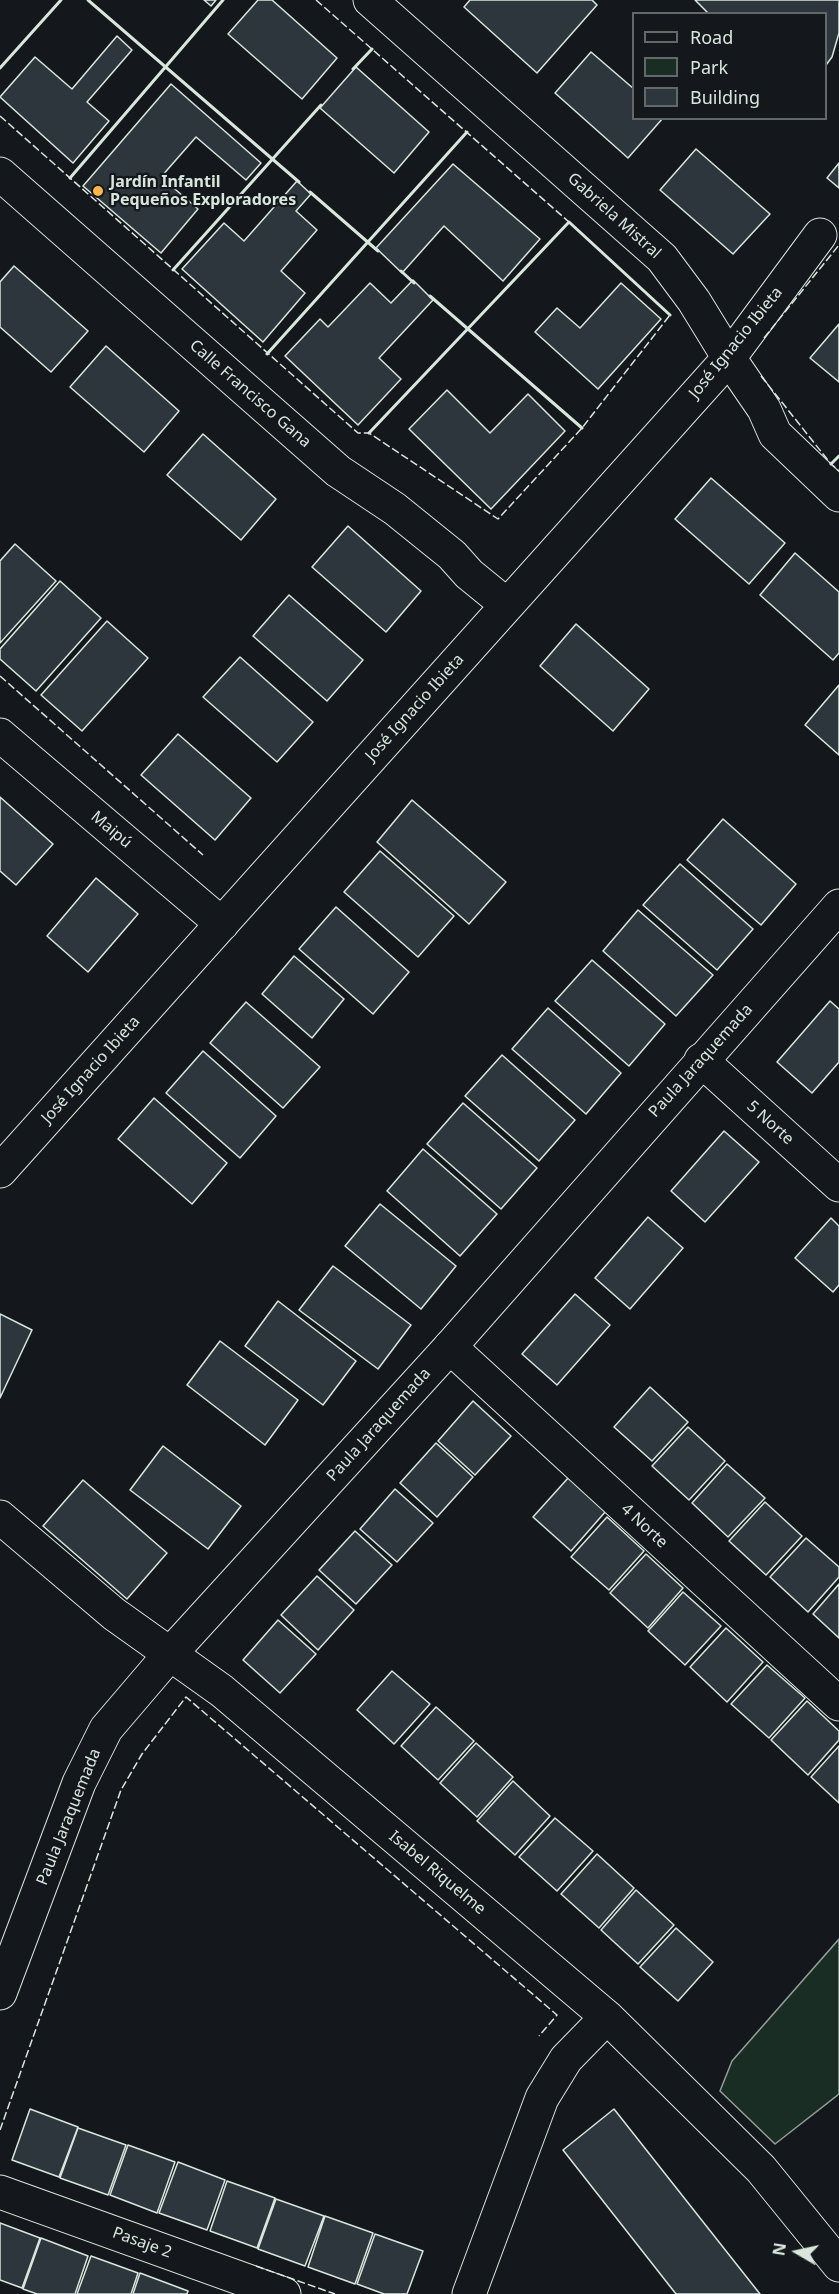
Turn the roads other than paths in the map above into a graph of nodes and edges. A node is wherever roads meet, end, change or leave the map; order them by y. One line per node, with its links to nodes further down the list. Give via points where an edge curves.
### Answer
1 (370, 0): 4 (street, Gabriela Mistral, via 662,258)
2 (0, 174): 6 (street, Calle Francisco Gana, via 338,471 395,508)
3 (819, 235): 4 (street, José Ignacio Ibieta)
4 (729, 358): 5 (street, Gabriela Mistral, via 764,409 775,434); 6 (street, José Ignacio Ibieta)
5 (839, 495)
6 (507, 605): 9 (street, José Ignacio Ibieta)
7 (0, 735): 9 (street, Maipú)
8 (839, 906): 10 (street, Paula Jaraquemada)
9 (222, 924): 11 (street, José Ignacio Ibieta)
10 (700, 1060): 12 (street, 5 Norte); 13 (street, Paula Jaraquemada)
11 (0, 1171)
12 (839, 1185)
13 (450, 1347): 15 (street, Paula Jaraquemada); 16 (street, 4 Norte)
14 (0, 1517): 15 (street, Isabel Riquelme, via 114,1614)
15 (170, 1654): 17 (street, Paula Jaraquemada, via 106,1729 80,1783); 18 (street, Isabel Riquelme, via 222,1691)
16 (839, 1704)
17 (0, 1994)
18 (607, 2017): 20 (street, Isabel Riquelme, via 761,2169); 22 (street, via 566,2059 542,2098)
19 (0, 2192): 21 (street, Pasaje 2)
20 (839, 2265)
21 (284, 2294)
22 (469, 2294)

